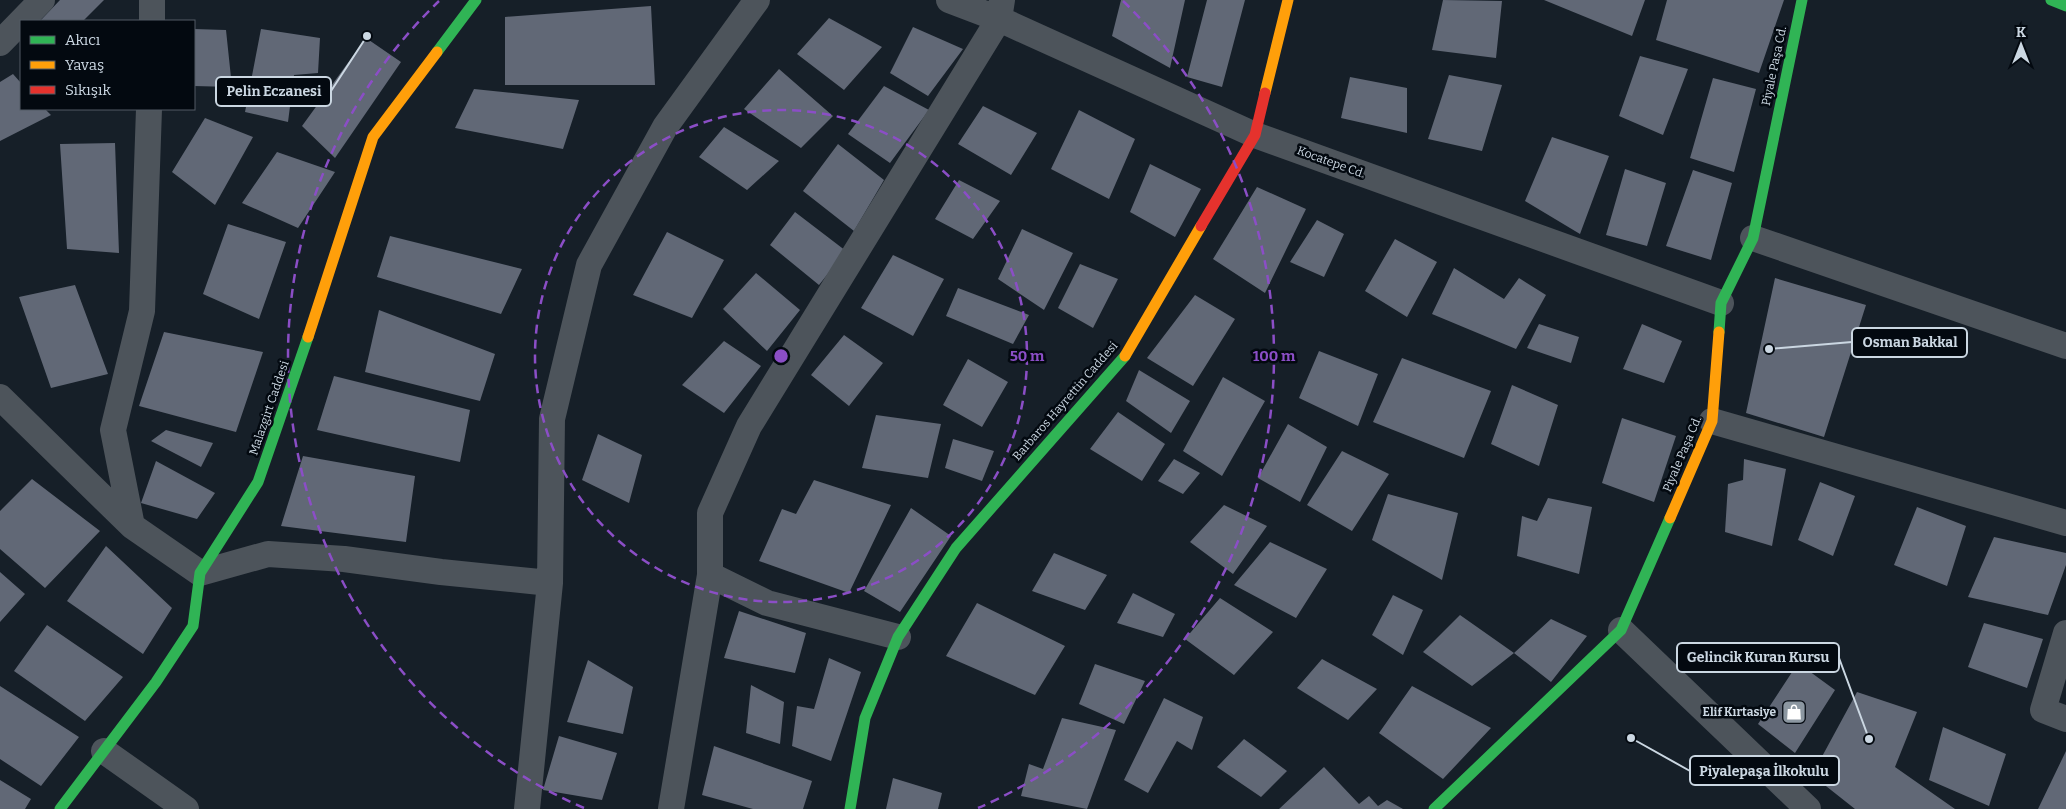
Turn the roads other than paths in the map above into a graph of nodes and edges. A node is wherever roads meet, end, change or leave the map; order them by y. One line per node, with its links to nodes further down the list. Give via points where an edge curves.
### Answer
1 (42, 0): 11 (street)
2 (152, 0): 12 (street)
3 (476, 0): 24 (main road, Malazgirt Caddesi, via 373,136 258,482)
4 (757, 0): 26 (street, via 665,127 590,265 552,419)
5 (949, 0): 10 (street, Kocatepe Cd.)
6 (1288, 0): 16 (main road, Barbaros Hayrettin Caddesi)
7 (1802, 0): 17 (main road, Piyale Paşa Cd.)
8 (2051, 0): 9 (main road)
9 (2066, 6)
10 (1001, 10): 16 (street, Kocatepe Cd.); 25 (street, via 749,426 710,512)
11 (22, 20)
12 (152, 20)
13 (20, 23): 14 (street)
14 (0, 43)
15 (149, 110): 23 (street, via 142,311 113,430)
16 (1255, 135): 18 (street, Kocatepe Cd.); 29 (main road, Barbaros Hayrettin Caddesi, via 1122,360 956,548)
17 (1753, 238): 18 (main road, Piyale Paşa Cd.); 19 (street)
18 (1721, 303): 21 (main road, Piyale Paşa Cd.)
19 (2066, 346)
20 (0, 397): 23 (street)
21 (1712, 421): 22 (street); 27 (main road, Piyale Paşa Cd.)
22 (2066, 523)
23 (132, 526): 24 (street)
24 (200, 573): 26 (street, via 268,554 344,558); 31 (main road, Malazgirt Caddesi, via 193,626)
25 (710, 575): 29 (street, via 767,603); 35 (street)
26 (550, 583): 34 (street)
27 (1621, 630): 37 (main road, Piyale Paşa Cd.); 38 (street)
28 (2066, 633): 30 (street, via 2043,710)
29 (898, 637): 36 (main road, Barbaros Hayrettin Caddesi, via 865,718)
30 (2066, 719)
31 (104, 751): 32 (main road, Malazgirt Caddesi); 33 (street)
32 (60, 809)
33 (186, 809)
34 (527, 809)
35 (671, 809)
36 (850, 809)
37 (1434, 809)
38 (1808, 809)

